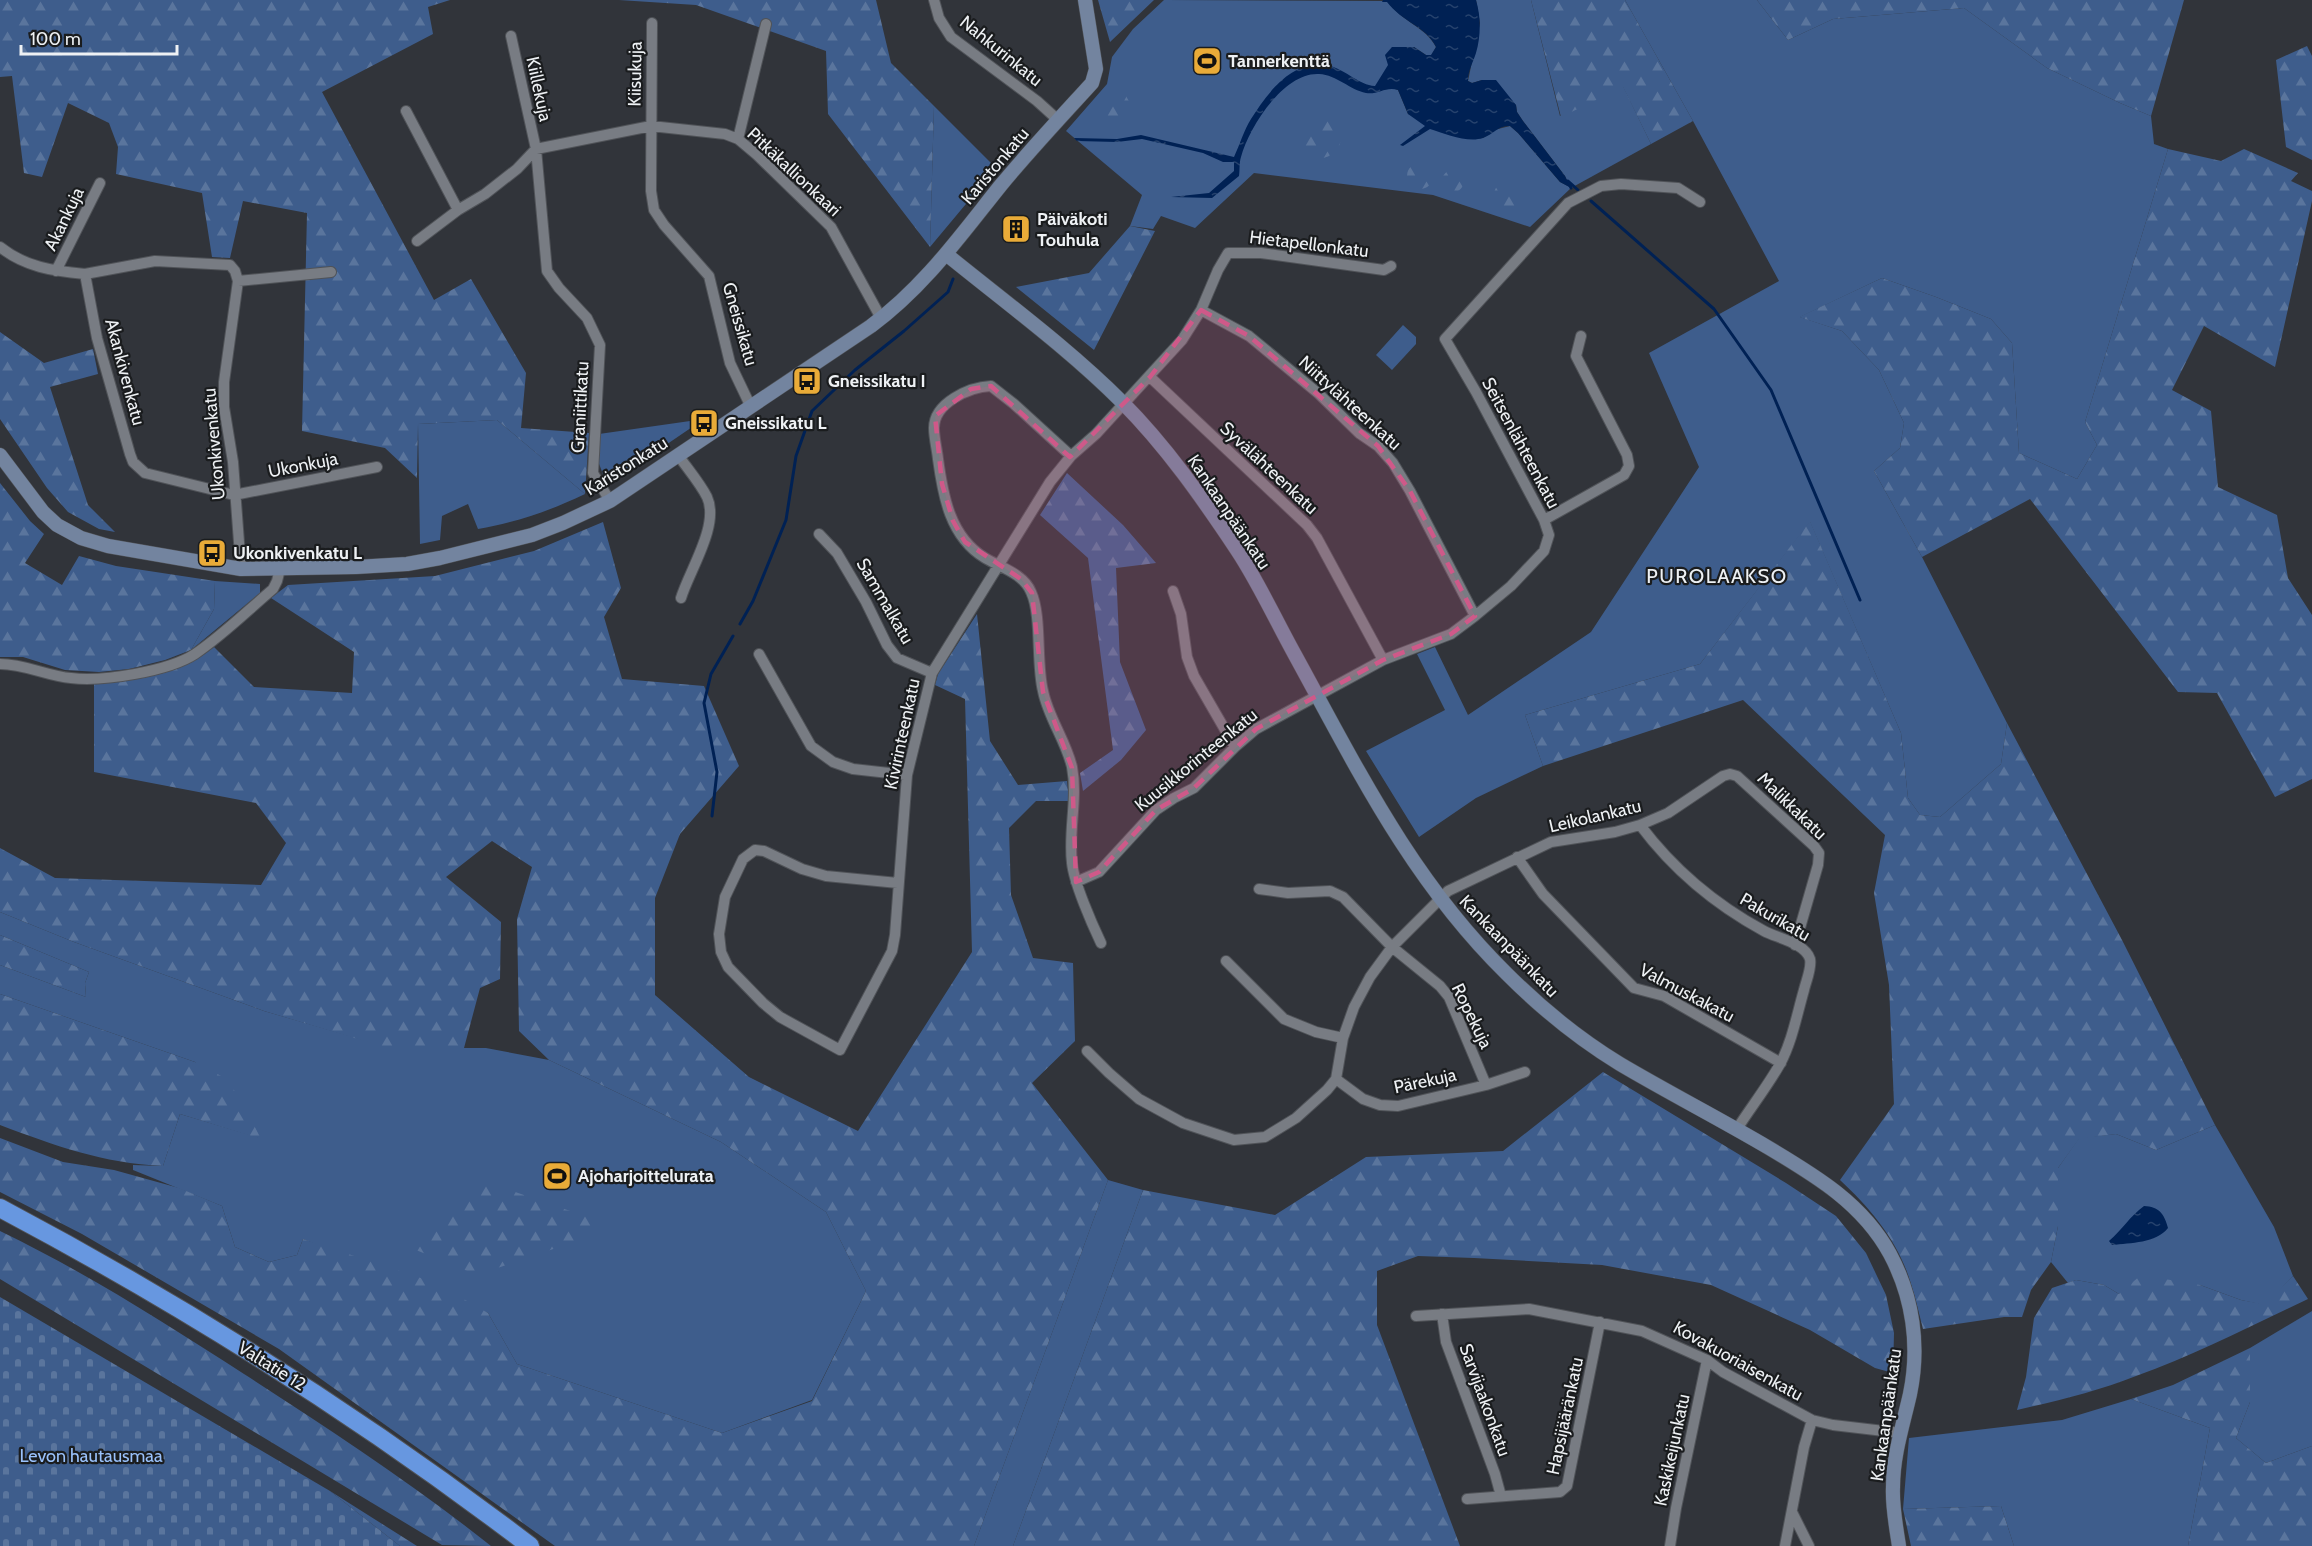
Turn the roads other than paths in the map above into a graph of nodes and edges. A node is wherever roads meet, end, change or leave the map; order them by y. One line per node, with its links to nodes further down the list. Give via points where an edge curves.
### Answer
1 (934, 0): 7 (street, Nahkurinkatu, via 951,37)
2 (1085, 0): 7 (street, Karistonkatu, via 1096,69 1092,83)
3 (652, 23): 8 (street, Kiisukuja)
4 (766, 24): 9 (street)
5 (511, 36): 10 (street, Kiillekuja)
6 (406, 111): 13 (street)
7 (1058, 120): 16 (street, Karistonkatu)
8 (651, 126): 9 (street, Pitkäkallionkaari, via 725,134); 10 (street, Pitkäkallionkaari); 27 (street, Gneissikatu, via 654,210 709,276 730,363)
9 (738, 139): 23 (street, Pitkäkallionkaari, via 831,227)
10 (536, 149): 13 (street, via 517,169); 33 (street, Graniittikatu, via 547,271 586,318 600,345 593,473)
11 (100, 183): 18 (street, Akankuja)
12 (1700, 202): 34 (street, Seitsenlähteenkatu, via 1678,188 1621,184 1601,186 1568,203 1445,339)
13 (458, 210): 14 (street)
14 (417, 241)
15 (0, 247): 18 (street, via 32,266)
16 (946, 254): 23 (street, Karistonkatu, via 926,278); 26 (street, Kankaanpäänkatu, via 1058,344)
17 (1391, 266): 22 (street, Hietapellonkatu, via 1384,270 1261,253 1228,253)
18 (56, 271): 20 (street)
19 (331, 272): 21 (street)
20 (85, 274): 21 (street, via 155,261 219,263 230,265); 32 (street, Akankivenkatu, via 97,338 133,462 154,477)
21 (238, 281): 32 (street, Ukonkivenkatu, via 224,382)
22 (1201, 310): 25 (street, Hietapellonkatu, via 1182,340); 41 (street, Niittylähteenkatu, via 1249,336 1378,446 1410,491)
23 (881, 318): 27 (street, Karistonkatu)
24 (1581, 336): 34 (street, via 1576,356 1628,454 1629,466 1624,475)
25 (1150, 377): 26 (street, Hietapellonkatu); 43 (street, Syvälähteenkatu, via 1307,525)
26 (1124, 404): 30 (street, Kivirinteenkatu); 46 (street, Kankaanpäänkatu, via 1159,443 1240,554)
27 (750, 405): 29 (street, Karistonkatu)
28 (0, 454): 37 (street, Karistonkatu, via 43,512 81,538)
29 (678, 455): 33 (street, Karistonkatu); 40 (street, via 710,507 704,541)
30 (1071, 456): 36 (street, Kivirinteenkatu, via 1038,500); 36 (street, via 991,386 971,389 935,416 944,499 953,521 965,542)
31 (377, 467): 32 (street, Ukonkuja)
32 (234, 495): 37 (street, Ukonkivenkatu)
33 (610, 501): 38 (street, Karistonkatu, via 532,535 441,558 407,564)
34 (1544, 520): 41 (street, Seitsenlähteenkatu, via 1549,535 1544,551)
35 (819, 534): 45 (street, Sammalkatu, via 837,553 897,658)
36 (999, 566): 45 (street, Kivirinteenkatu); 52 (street, via 1022,579 1032,593 1043,692 1072,768 1071,862)
37 (241, 569): 38 (street, Karistonkatu)
38 (280, 569): 44 (street, via 273,589 194,655 172,665 91,679)
39 (1173, 591): 47 (street, via 1194,676)
40 (681, 598)
41 (1475, 616): 43 (street, Seitsenlähteenkatu, via 1451,634)
42 (759, 654): 48 (street, via 811,746 833,762 853,769)
43 (1383, 660): 46 (street, Seitsenlähteenkatu)
44 (0, 664)
45 (932, 673): 48 (street, Kivirinteenkatu)
46 (1317, 696): 47 (street, Kuusikkorinteenkatu, via 1256,729); 55 (street, Kankaanpäänkatu, via 1403,847)
47 (1235, 747): 52 (street, Kuusikkorinteenkatu, via 1194,788 1156,810 1099,872)
48 (907, 775): 53 (street, Kivirinteenkatu)
49 (1723, 776): 50 (street, Leikolankatu, via 1668,813); 57 (street, Malikkakatu, via 1737,776 1819,853)
50 (1640, 825): 51 (street, Leikolankatu, via 1551,842); 57 (street, Pakurikatu, via 1661,853 1688,878 1727,908)
51 (1517, 857): 55 (street, Leikolankatu); 62 (street, Valmuskakatu, via 1543,894 1634,988 1664,996)
52 (1076, 882): 56 (street)
53 (898, 883): 53 (street, Kivirinteenkatu, via 826,876 755,850 743,859 725,897 719,934 721,952 728,967 763,1003 780,1017 840,1050 892,951)
54 (1258, 890): 58 (street, Ropekuja, via 1288,894 1330,891 1343,897)
55 (1439, 899): 58 (street, Leikolankatu); 66 (street, Kankaanpäänkatu, via 1511,978 1584,1040)
56 (1101, 943)
57 (1795, 945): 62 (street, Pakurikatu, via 1810,958 1810,966)
58 (1392, 947): 60 (street, Leikolankatu, via 1354,1007); 65 (street, Ropekuja, via 1449,997)
59 (1226, 961): 60 (street, via 1284,1019)
60 (1343, 1038): 64 (street, Leikolankatu)
61 (1087, 1051): 64 (street, via 1139,1099 1183,1123 1234,1140 1265,1137 1296,1118)
62 (1780, 1063): 66 (street, Pakurikatu)
63 (1526, 1072): 65 (street, Pärekuja)
64 (1336, 1079): 65 (street, Pärekuja, via 1363,1099 1398,1106)
65 (1485, 1084)
66 (1737, 1129): 73 (street, Kankaanpäänkatu, via 1842,1195 1889,1252 1906,1295 1914,1335 1913,1374)
67 (0, 1208): 77 (highway, Valtatie 12, via 72,1246 270,1364 427,1470)
68 (1442, 1314): 69 (street, Kovakuoriaisenkatu); 70 (street, Kovakuoriaisenkatu, via 1528,1309); 74 (street, Sarvijaakonkatu, via 1446,1342)
69 (1416, 1316)
70 (1600, 1322): 71 (street, Kovakuoriaisenkatu, via 1651,1334); 74 (street, Hapsijääränkatu, via 1568,1486 1560,1492)
71 (1707, 1360): 72 (street, Kovakuoriaisenkatu); 78 (street, Kaskikeijunkatu)
72 (1812, 1420): 73 (street, Kovakuoriaisenkatu); 76 (street, via 1803,1447)
73 (1901, 1433): 81 (street, Kankaanpäänkatu, via 1893,1486)
74 (1501, 1496): 75 (street, Hapsijääränkatu)
75 (1467, 1499)
76 (1792, 1512): 79 (street); 80 (street)
77 (530, 1546)
78 (1670, 1546)
79 (1785, 1546)
80 (1809, 1546)
81 (1899, 1546)

